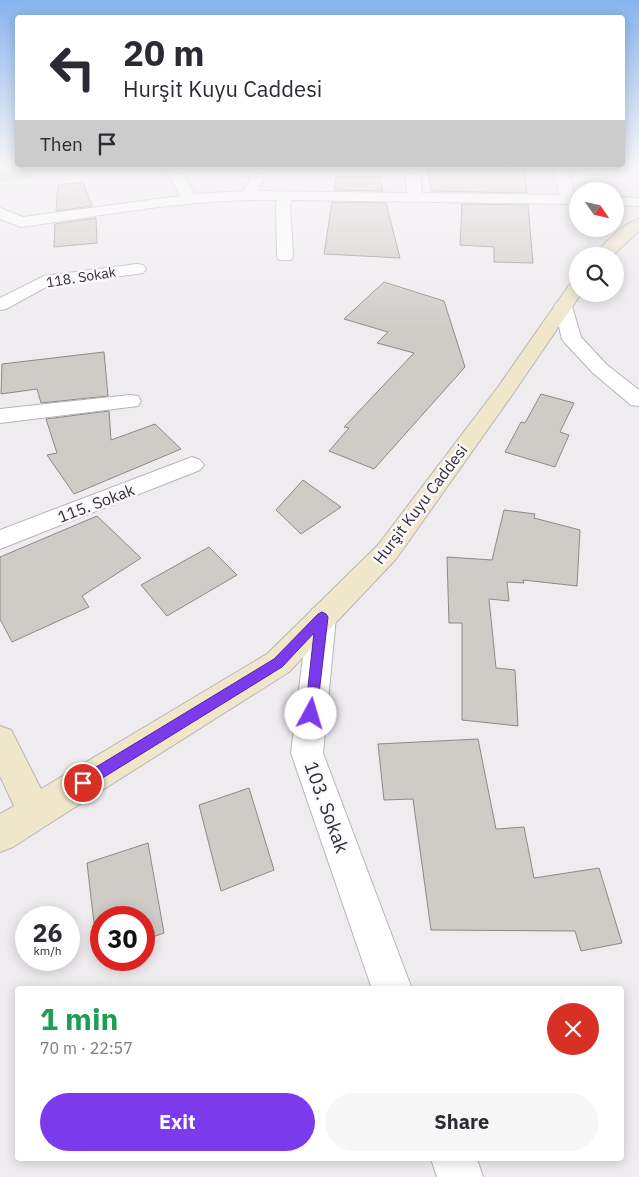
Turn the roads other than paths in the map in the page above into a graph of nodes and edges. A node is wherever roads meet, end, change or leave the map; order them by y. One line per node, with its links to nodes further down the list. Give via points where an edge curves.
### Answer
1 (16, 220): 2 (street)
2 (36, 220)
3 (284, 220): 6 (street)
4 (639, 224): 5 (street)
5 (612, 247)
6 (285, 256)
7 (137, 269): 10 (street, 118. Sokak, via 44,281)
8 (569, 297): 16 (street, Hurşit Kuyu Caddesi, via 388,552)
9 (570, 302): 11 (street, via 572,339 600,369)
10 (0, 305)
11 (639, 400)
12 (130, 401): 13 (street)
13 (0, 416)
14 (192, 465): 15 (street, 115. Sokak)
15 (0, 540)
16 (322, 617): 18 (street, Hurşit Kuyu Caddesi, via 278,663); 20 (street, 103. Sokak, via 307,753)
17 (0, 741): 18 (street)
18 (34, 813): 19 (street, Hurşit Kuyu Caddesi)
19 (0, 834)
20 (391, 986)
21 (455, 1161): 22 (street)
22 (460, 1177)

